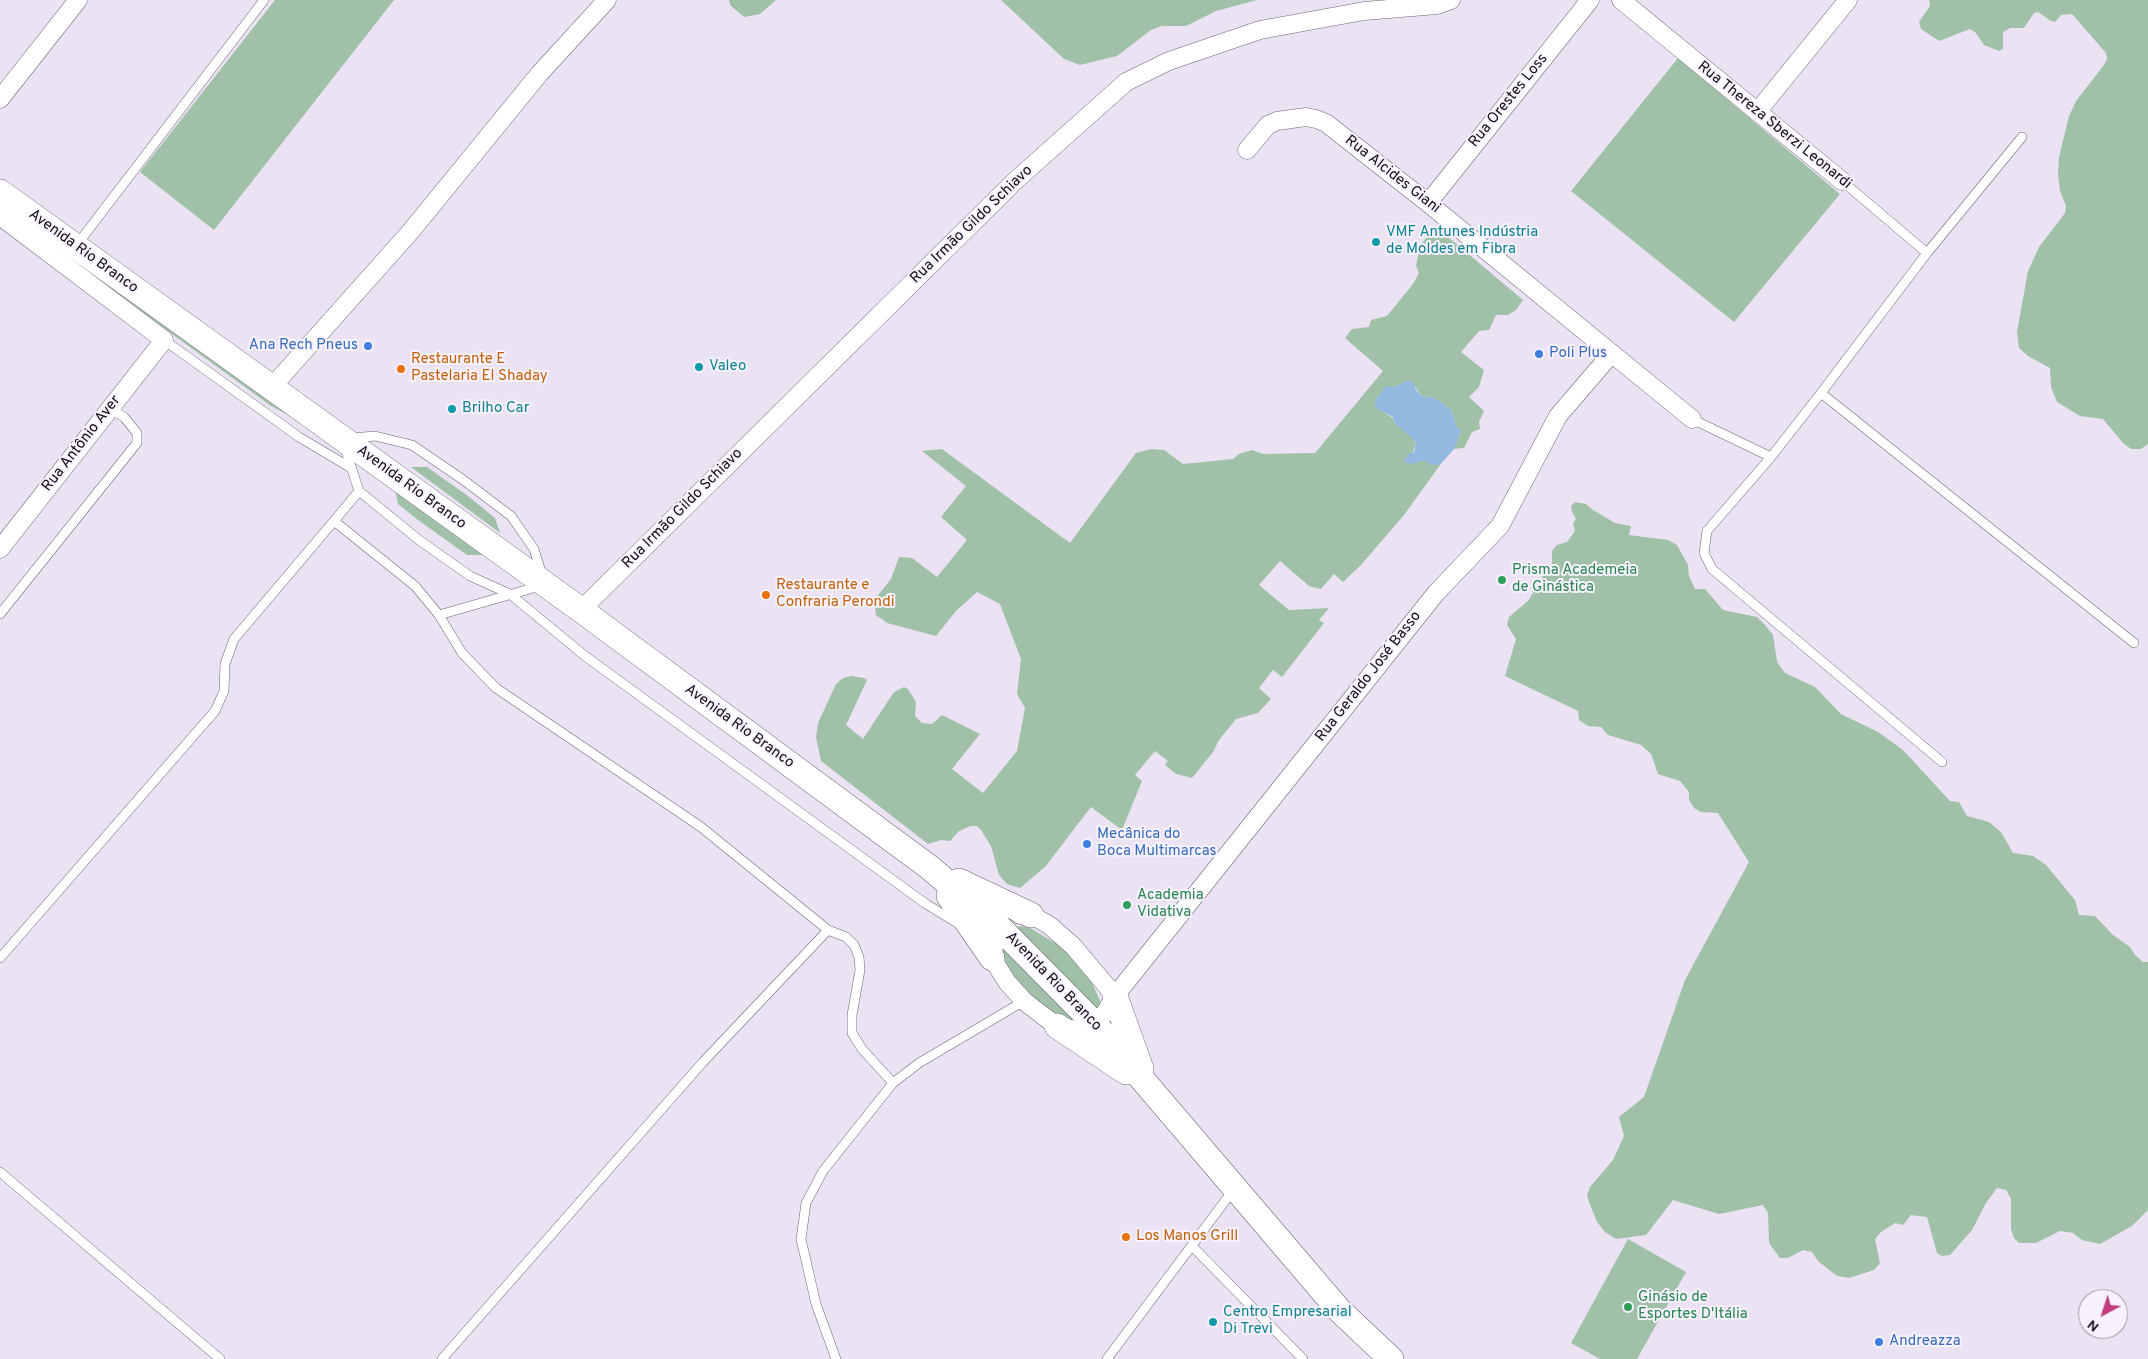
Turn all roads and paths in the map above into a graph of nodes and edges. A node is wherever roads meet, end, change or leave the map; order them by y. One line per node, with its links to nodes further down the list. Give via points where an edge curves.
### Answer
1 (78, 0): 8 (street)
2 (264, 0): 16 (lane)
3 (607, 0): 20 (street, via 540,74 411,231)
4 (1451, 0): 32 (street, Rua Irmão Gildo Schiavo, via 1437,5 1364,11 1260,30 1169,62 1126,82 1008,188)
5 (1590, 0): 14 (street, Rua Orestes Loss)
6 (1621, 0): 9 (street, Rua Thereza Sberzi Leonardi)
7 (1848, 0): 9 (street)
8 (0, 99)
9 (1757, 112): 12 (street, Rua Thereza Sberzi Leonardi)
10 (2022, 137): 17 (lane)
11 (1247, 150): 14 (street, Rua Alcides Giani, via 1268,125 1296,117 1316,119)
12 (1842, 181): 17 (lane, Rua Thereza Sberzi Leonardi)
13 (0, 192): 16 (main road, Avenida Rio Branco)
14 (1428, 203): 19 (street, Rua Alcides Giani)
15 (0, 216): 18 (street)
16 (75, 246): 20 (main road, Avenida Rio Branco)
17 (1927, 253): 21 (lane)
18 (164, 340): 22 (street, Rua Antônio Aver); 26 (lane, via 299,438)
19 (1612, 353): 23 (street, Rua Alcides Giani); 43 (street, Rua Geraldo José Basso, via 1558,416 1500,526 1436,593)
20 (271, 388): 24 (main road, Avenida Rio Branco)
21 (1821, 393): 25 (lane); 35 (lane)
22 (110, 409): 29 (street, Rua Antônio Aver); 33 (lane, via 124,417 137,433 137,442)
23 (1692, 419): 25 (lane)
24 (342, 439): 26 (lane); 30 (main road, Avenida Rio Branco); 30 (lane, via 375,436 412,445 462,479 510,516 534,549)
25 (1771, 457): 36 (lane, via 1707,531 1704,553 1712,569)
26 (350, 468): 27 (lane)
27 (359, 491): 28 (lane); 31 (lane, via 418,540 470,576)
28 (334, 521): 34 (lane, via 415,586); 41 (lane, via 234,639 225,664 224,691 215,711)
29 (0, 549)
30 (546, 585): 31 (lane); 32 (main road, Avenida Rio Branco)
31 (510, 594): 34 (lane); 40 (lane, via 584,656 926,904)
32 (581, 610): 37 (main road, Avenida Rio Branco)
33 (0, 614)
34 (439, 616): 39 (lane, via 462,653 496,688 701,827)
35 (2134, 643)
36 (1942, 762)
37 (929, 867): 38 (main road); 40 (main road)
38 (1031, 915): 40 (street, via 1015,916); 43 (street, via 1073,946)
39 (828, 930): 47 (lane, via 854,944 860,970 852,1033); 53 (lane, via 703,1062)
40 (987, 930): 42 (main road); 45 (main road, Avenida Rio Branco)
41 (0, 958)
42 (992, 958): 44 (street)
43 (1115, 996): 45 (street, Rua Geraldo José Basso); 48 (main road)
44 (1024, 1001): 46 (street); 47 (lane)
45 (1095, 1024): 46 (street, via 1080,1031); 48 (main road, Avenida Rio Branco)
46 (1057, 1026): 48 (main road)
47 (893, 1083): 54 (lane, via 824,1171 806,1204 801,1240 816,1304)
48 (1149, 1087): 50 (main road, Avenida Rio Branco)
49 (0, 1172): 52 (lane)
50 (1236, 1188): 51 (lane); 57 (main road, Avenida Rio Branco, via 1339,1310)
51 (1192, 1246): 55 (lane); 56 (lane)
52 (220, 1359)
53 (442, 1359)
54 (836, 1359)
55 (1107, 1359)
56 (1302, 1359)
57 (1390, 1359)

